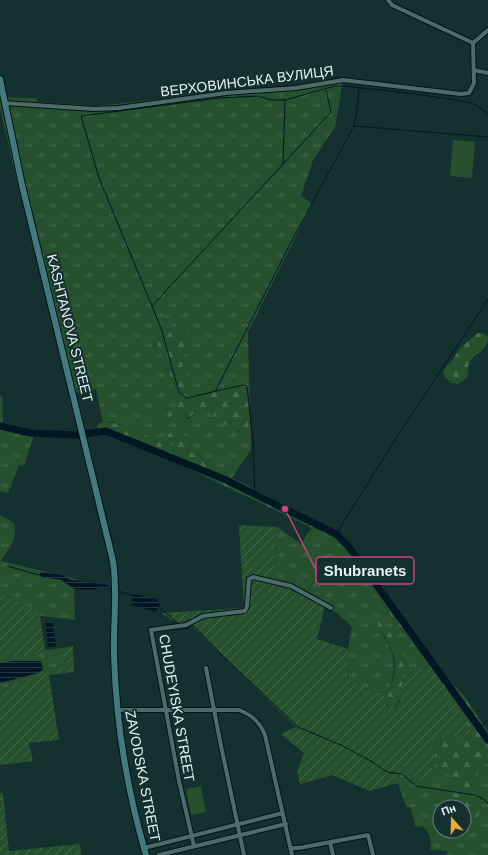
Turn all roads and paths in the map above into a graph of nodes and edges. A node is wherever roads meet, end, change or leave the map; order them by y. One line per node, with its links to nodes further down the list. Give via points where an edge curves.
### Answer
1 (388, 0): 3 (street, via 392,5)
2 (488, 30): 3 (street)
3 (473, 43): 4 (street)
4 (474, 70): 5 (street); 8 (street, ВЕРХОВИНСЬКА ВУЛИЦЯ, via 472,88 469,93 461,94 343,80 296,88 226,93 119,108 94,109)
5 (488, 72)
6 (0, 79): 7 (main road, KASHTANOVA STREET)
7 (0, 83): 8 (main road, KASHTANOVA STREET)
8 (4, 103): 9 (main road, KASHTANOVA STREET, via 83,431)
9 (116, 584): 13 (main road, ZAVODSKA STREET, via 114,653)
10 (331, 608): 14 (street, CHUDEYISKA STREET, via 291,586 261,578 249,579 245,611 203,616 186,625 151,631)
11 (206, 668): 12 (street)
12 (213, 709): 14 (street); 15 (street, via 239,710 247,713 261,725); 16 (street)
13 (118, 710): 14 (street); 22 (main road, ZAVODSKA STREET, via 122,748)
14 (166, 711): 19 (street, CHUDEYISKA STREET)
15 (283, 813): 16 (street); 17 (street)
16 (237, 824): 18 (street); 19 (street)
17 (286, 824): 18 (street); 23 (street)
18 (240, 834): 21 (street); 26 (street)
19 (192, 836): 21 (street, CHUDEYISKA STREET); 22 (street)
20 (330, 843): 23 (street); 28 (street); 29 (street, via 368,835)
21 (194, 846): 25 (street)
22 (144, 848): 24 (main road, ZAVODSKA STREET)
23 (291, 848): 27 (street)
24 (146, 855)
25 (159, 855)
26 (244, 855)
27 (292, 855)
28 (333, 855)
29 (373, 855)

